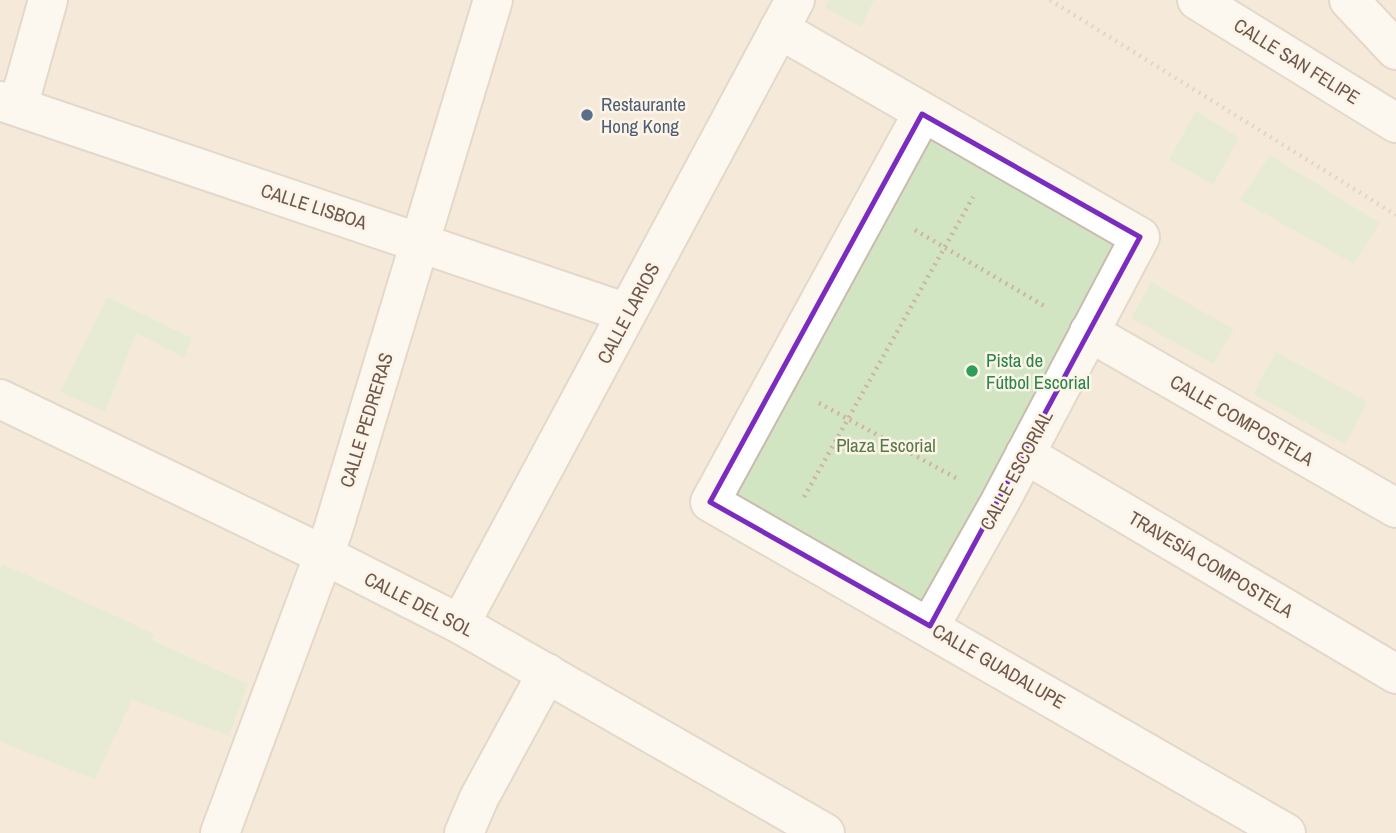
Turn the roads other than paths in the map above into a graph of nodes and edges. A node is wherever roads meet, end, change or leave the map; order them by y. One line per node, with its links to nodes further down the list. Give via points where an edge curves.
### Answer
1 (48, 0): 7 (street)
2 (493, 0): 10 (street, CALLE PEDRERAS)
3 (1197, 0): 9 (street, CALLE SAN FELIPE)
4 (1349, 0): 6 (street)
5 (787, 14): 8 (street, CALLE ESCORIAL); 11 (street, CALLE LARIOS)
6 (1396, 50)
7 (9, 104): 10 (street, CALLE LISBOA)
8 (922, 114): 12 (street, CALLE ESCORIAL, via 1140,237); 18 (street, CALLE GUADALUPE, via 710,502)
9 (1396, 123)
10 (421, 241): 11 (street, CALLE LISBOA); 16 (street, CALLE PEDRERAS)
11 (627, 313): 17 (street, CALLE LARIOS)
12 (1089, 332): 14 (street, CALLE ESCORIAL); 15 (street, CALLE COMPOSTELA)
13 (0, 399): 16 (street, CALLE DEL SOL)
14 (1025, 454): 18 (street, CALLE ESCORIAL); 20 (street, TRAVESÍA COMPOSTELA)
15 (1396, 508)
16 (324, 555): 17 (street, CALLE DEL SOL); 21 (street, CALLE PEDRERAS)
17 (460, 624): 19 (street, CALLE DEL SOL)
18 (930, 626): 24 (street, CALLE GUADALUPE)
19 (547, 673): 22 (street); 23 (street, CALLE DEL SOL)
20 (1396, 674)
21 (220, 833)
22 (464, 833)
23 (825, 833)
24 (1286, 833)

